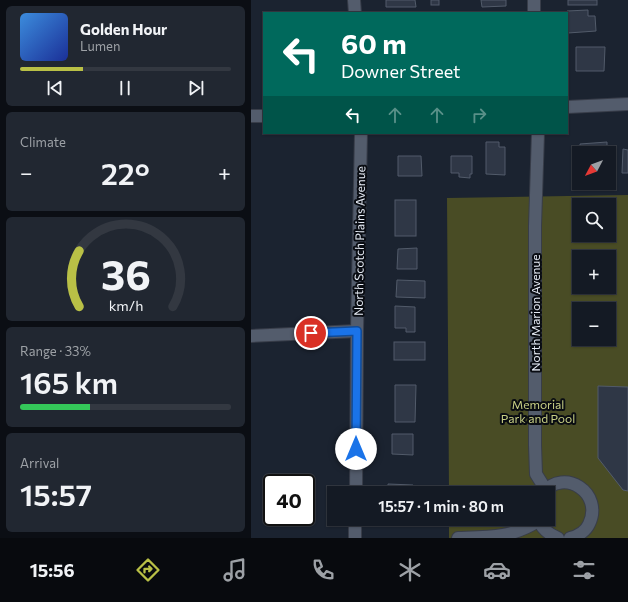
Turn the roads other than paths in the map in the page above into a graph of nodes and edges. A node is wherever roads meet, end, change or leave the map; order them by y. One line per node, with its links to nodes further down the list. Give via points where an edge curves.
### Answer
1 (354, 0): 3 (street)
2 (534, 0): 4 (street)
3 (355, 12)
4 (534, 12)
5 (628, 104): 6 (street)
6 (568, 107)
7 (251, 116): 8 (street)
8 (263, 116)
9 (361, 134): 11 (street, North Scotch Plains Avenue)
10 (538, 134): 14 (street, North Marion Avenue, via 535,226 535,445 536,474)
11 (357, 331): 12 (street); 13 (street, North Scotch Plains Avenue)
12 (251, 336)
13 (356, 486)
14 (542, 486)
15 (552, 486): 22 (street, via 562,482 571,483 579,486 591,500 592,518 588,526 582,533)
16 (355, 526): 20 (street)
17 (530, 526): 21 (street, via 521,532 507,535)
18 (541, 526): 19 (street)
19 (551, 537)
20 (355, 538)
21 (458, 538)
22 (570, 538)

